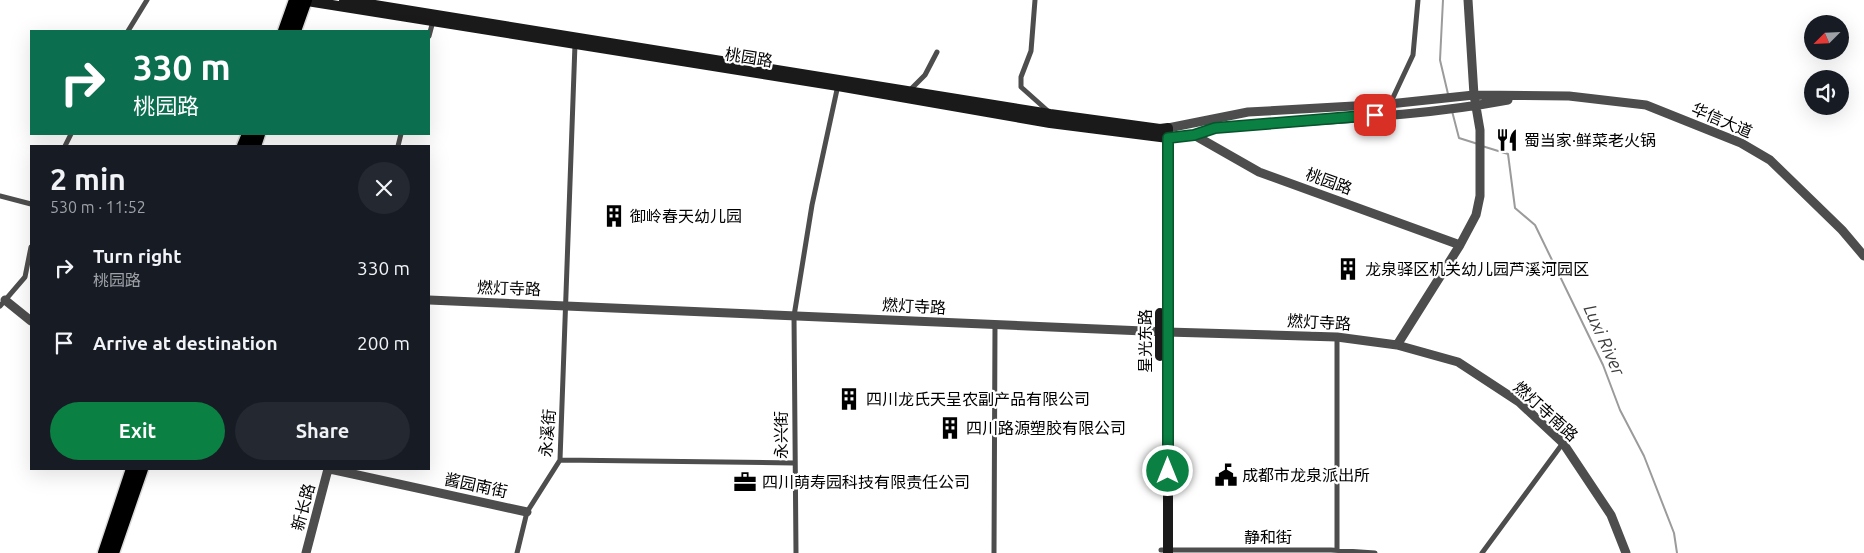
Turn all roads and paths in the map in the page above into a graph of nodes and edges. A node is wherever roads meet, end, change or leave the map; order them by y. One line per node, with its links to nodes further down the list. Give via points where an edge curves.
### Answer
1 (146, 0): 8 (street)
2 (302, 0): 7 (main road, 桃园路); 9 (highway); 10 (highway)
3 (344, 0): 7 (main road)
4 (1035, 0): 20 (street, via 1031,51 1021,77 1021,87)
5 (1418, 0): 18 (street, via 1413,55)
6 (1468, 0): 16 (street)
7 (434, 18): 11 (street); 12 (main road, 桃园路)
8 (129, 30)
9 (285, 30)
10 (295, 30)
11 (430, 32)
12 (576, 41): 14 (main road, 桃园路); 30 (street, 永溪街)
13 (937, 52): 15 (street, via 926,75)
14 (838, 82): 15 (main road); 21 (main road, 桃园路, via 1050,123); 31 (street, 永兴街, via 812,205)
15 (909, 91): 20 (main road)
16 (1474, 96): 17 (street); 18 (street); 19 (street)
17 (1528, 96): 19 (street, 桃园路); 27 (street, 华信大道, via 1578,97 1646,105 1741,143 1770,160)
18 (1389, 104): 21 (street, via 1248,112)
19 (1477, 106): 22 (street, 桃园路, via 1215,128); 25 (street, via 1480,196 1476,215)
20 (1050, 114): 21 (main road)
21 (1164, 133): 22 (street, 桃园路); 34 (main road, 星光东路)
22 (1194, 135): 25 (street, 桃园路, via 1259,172)
23 (0, 196): 24 (street)
24 (30, 204)
25 (1460, 245): 36 (street)
26 (30, 251): 29 (street, via 24,277)
27 (1864, 256)
28 (430, 300): 30 (street, 燃灯寺路)
29 (3, 303): 32 (street)
30 (566, 305): 31 (street, 燃灯寺路); 38 (street, 永溪街)
31 (794, 316): 33 (street, 燃灯寺路); 39 (street, 永兴街)
32 (30, 321)
33 (995, 325): 34 (street, 燃灯寺路); 52 (street)
34 (1164, 332): 35 (street, 燃灯寺路); 46 (main road, 星光东路)
35 (1337, 336): 36 (street, 燃灯寺路); 45 (street)
36 (1397, 344): 37 (street, 燃灯寺南路, via 1458,362 1519,402)
37 (1563, 443): 54 (street); 55 (street, 燃灯寺南路, via 1611,515)
38 (560, 460): 39 (street); 44 (street, 永溪街)
39 (794, 462): 51 (street, 永兴街)
40 (132, 470): 47 (highway)
41 (142, 470): 48 (highway)
42 (329, 470): 49 (street, 新长路)
43 (334, 470): 44 (street, 酱园南街)
44 (527, 512): 50 (street, 永溪街)
45 (1337, 550): 46 (street, 静和街); 53 (street, 静和街)
46 (1164, 552)
47 (104, 553)
48 (113, 553)
49 (306, 553)
50 (517, 553)
51 (796, 553)
52 (994, 553)
53 (1375, 553)
54 (1482, 553)
55 (1626, 553)

